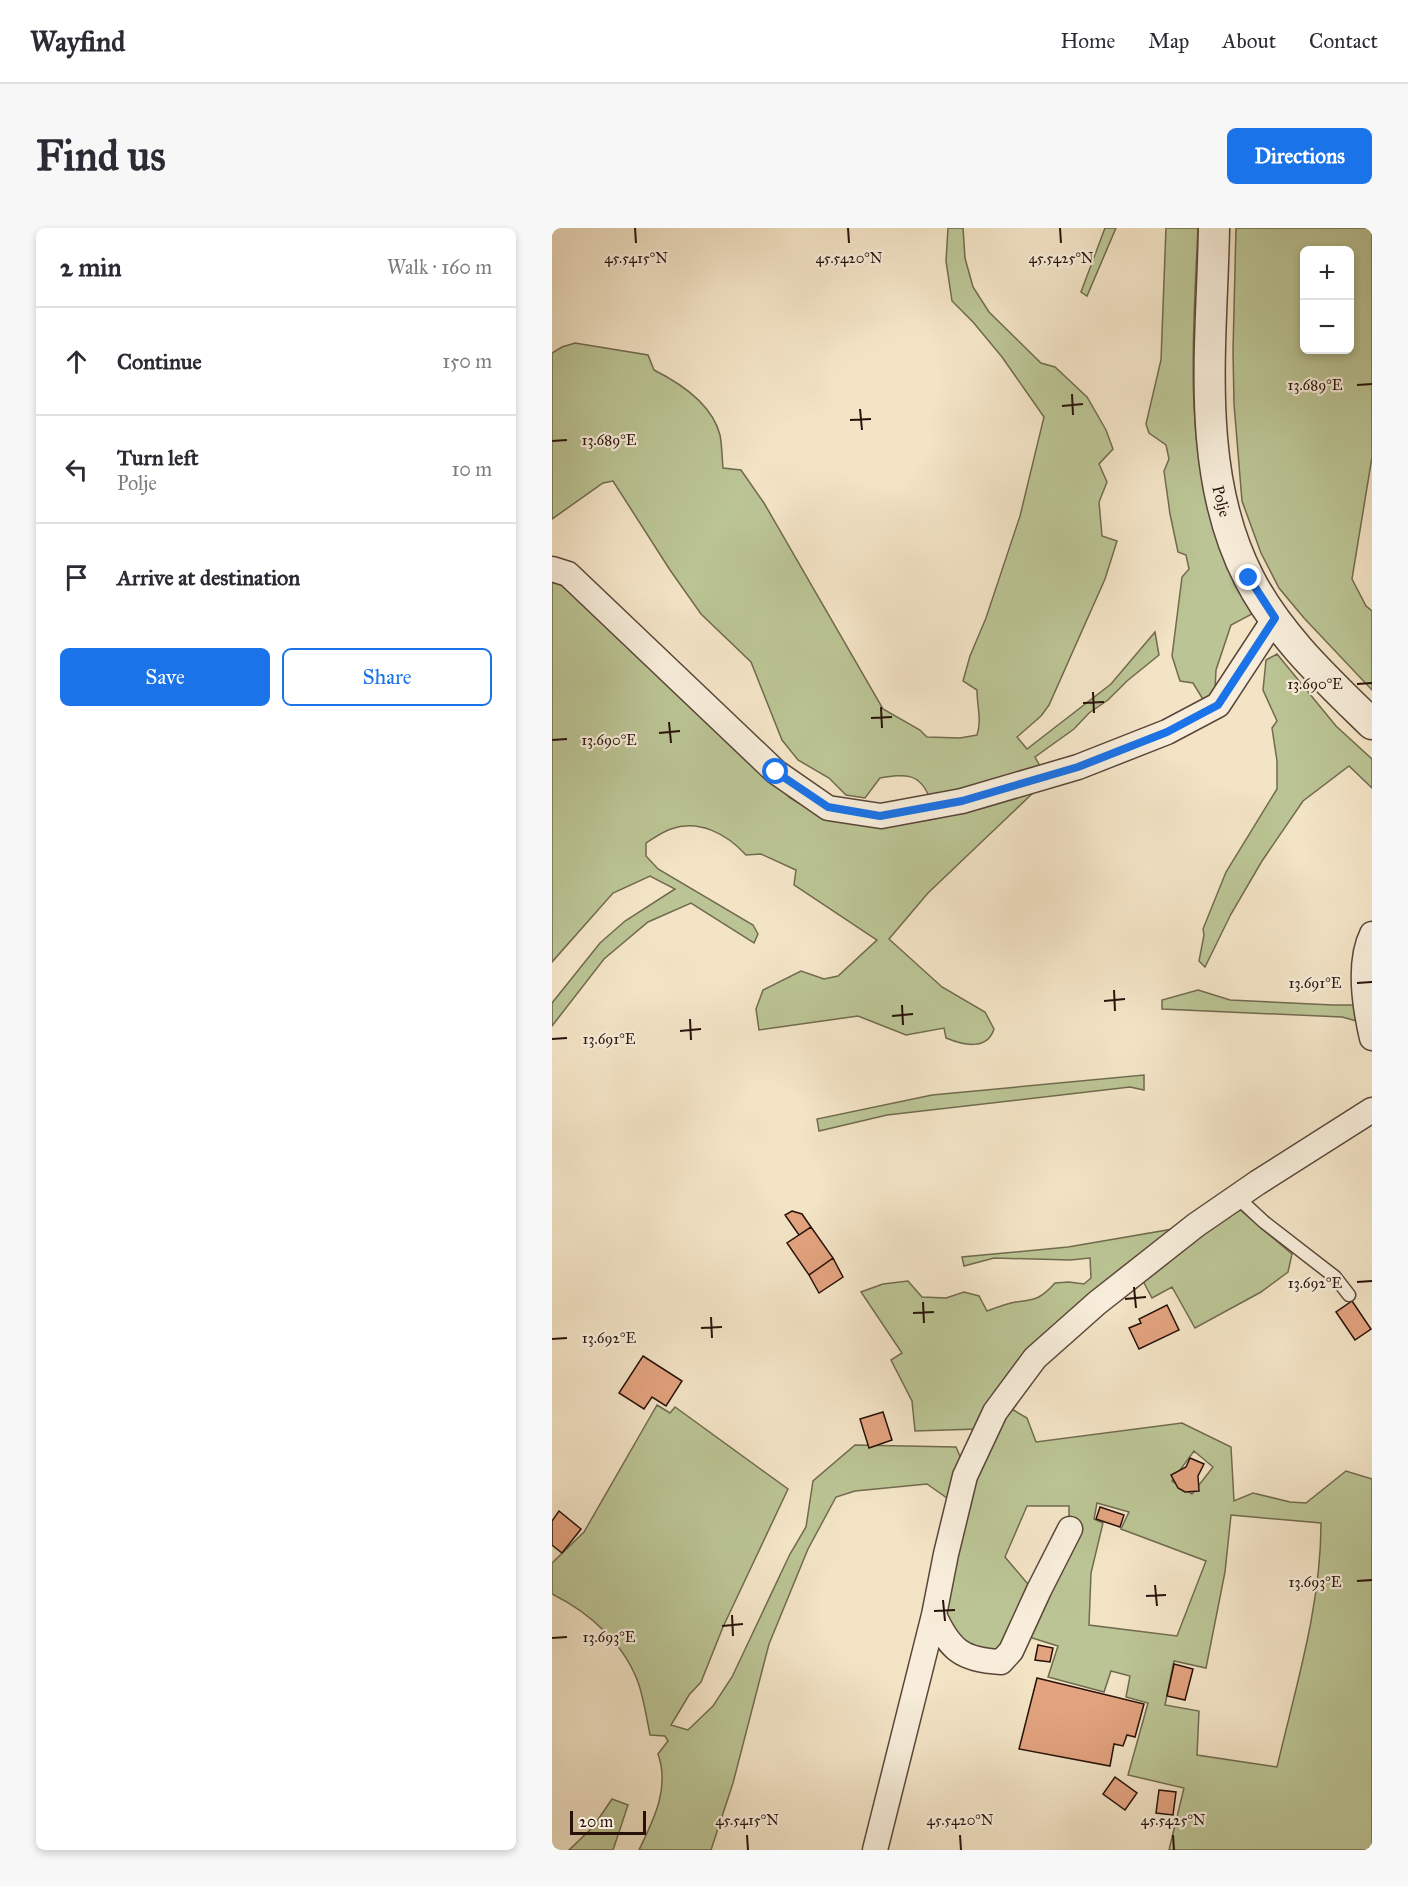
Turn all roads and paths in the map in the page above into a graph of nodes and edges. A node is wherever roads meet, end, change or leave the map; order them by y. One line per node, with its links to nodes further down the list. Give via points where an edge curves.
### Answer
1 (1214, 228): 3 (street, Polje, via 1210,380 1218,491 1249,578)
2 (552, 569): 3 (street, via 568,574 776,772 828,807 880,816 962,801 1078,767 1167,732 1218,705)
3 (1275, 618): 4 (street, Polje, via 1319,672)
4 (1372, 724)
5 (1372, 933): 6 (street, via 1364,975)
6 (1372, 1038)
7 (1372, 1110): 8 (street)
8 (1237, 1197): 9 (lane, via 1335,1277); 11 (street, via 1097,1303 1035,1358 1001,1403 965,1476)
9 (1349, 1294)
10 (1070, 1529): 11 (street, via 1011,1651 1001,1662 979,1661 960,1653 944,1637)
11 (934, 1616): 12 (street)
12 (875, 1850)

